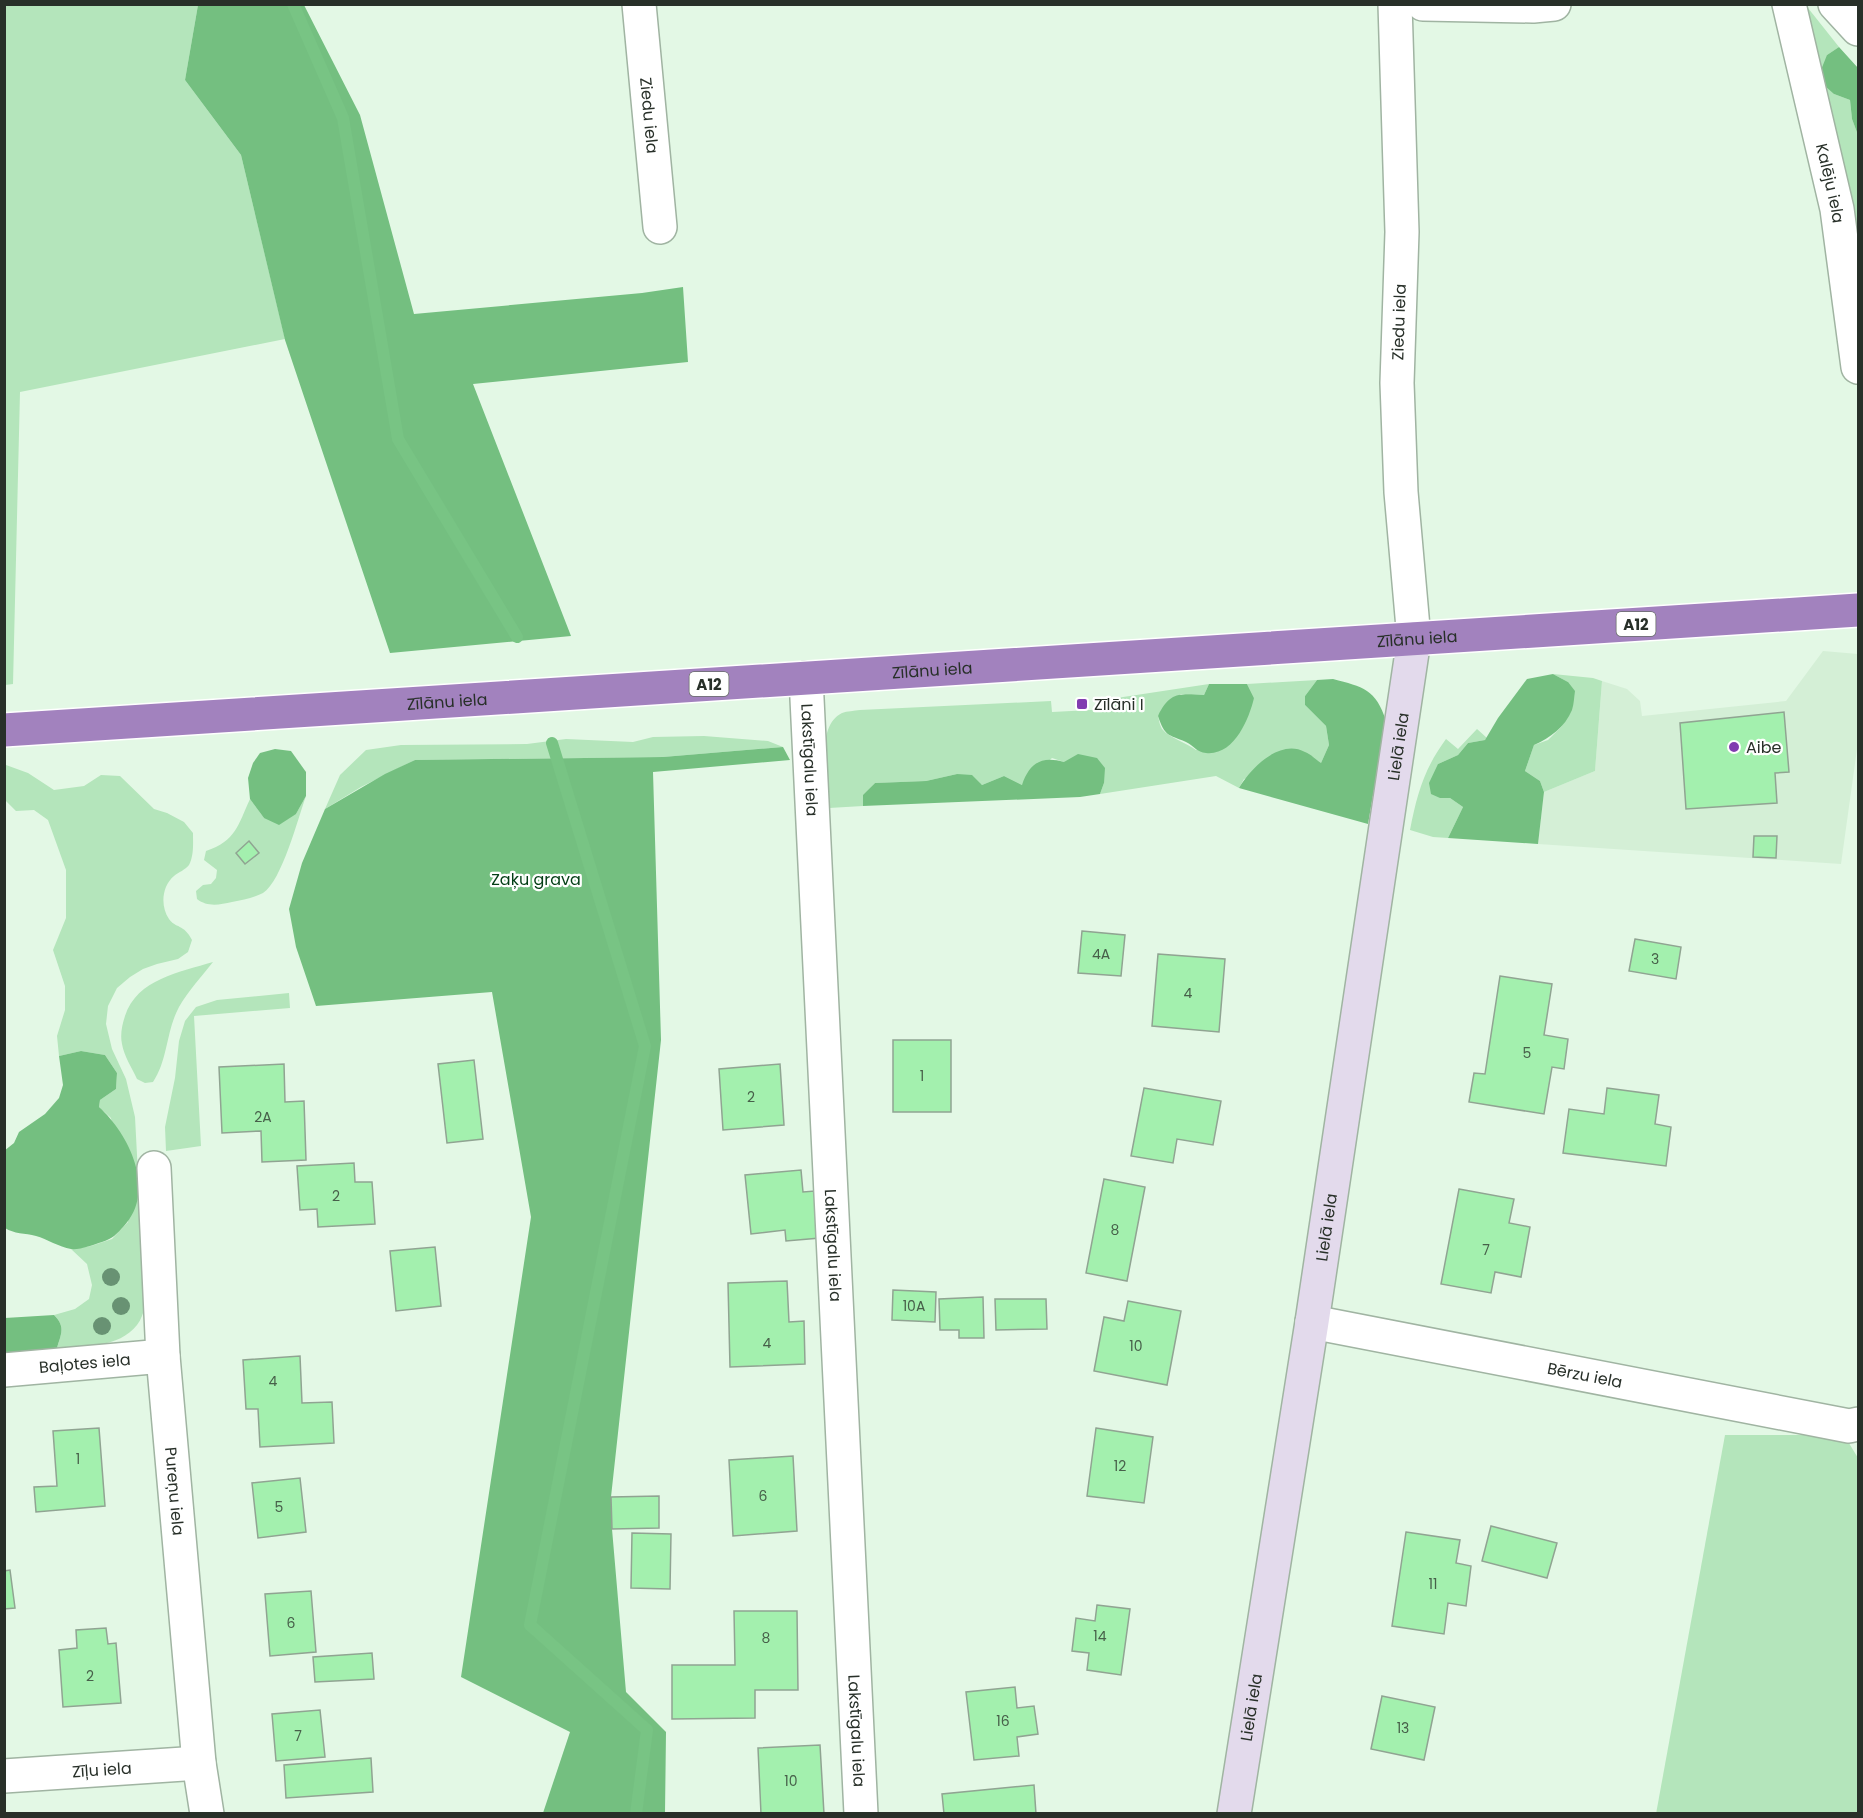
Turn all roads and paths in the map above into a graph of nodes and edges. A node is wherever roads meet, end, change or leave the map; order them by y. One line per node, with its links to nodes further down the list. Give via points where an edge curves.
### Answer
1 (639, 4): 8 (street, Ziedu iela)
2 (1395, 4): 11 (street, Ziedu iela, via 1402,232 1397,383 1401,492)
3 (1423, 4): 4 (street)
4 (1554, 4)
5 (1789, 4): 9 (street, Kalēju iela, via 1837,209)
6 (1835, 4): 7 (street)
7 (1858, 29)
8 (660, 227)
9 (1858, 367)
10 (1858, 610): 11 (highway, Zīlānu iela / A12)
11 (1414, 639): 12 (highway, Zīlānu iela / A12); 15 (street, Lielā iela)
12 (806, 678): 13 (highway, Zīlānu iela / A12); 22 (street, Lakstīgalu iela)
13 (4, 730)
14 (154, 1168): 16 (street, Pureņu iela)
15 (1312, 1322): 18 (street, Bērzu iela); 23 (street, Lielā iela)
16 (164, 1356): 17 (street, Baļotes iela); 19 (street, Pureņu iela)
17 (4, 1370)
18 (1855, 1431)
19 (199, 1763): 20 (street, Zīļu iela); 21 (street, Pureņu iela)
20 (4, 1776)
21 (207, 1814)
22 (861, 1814)
23 (1234, 1814)

